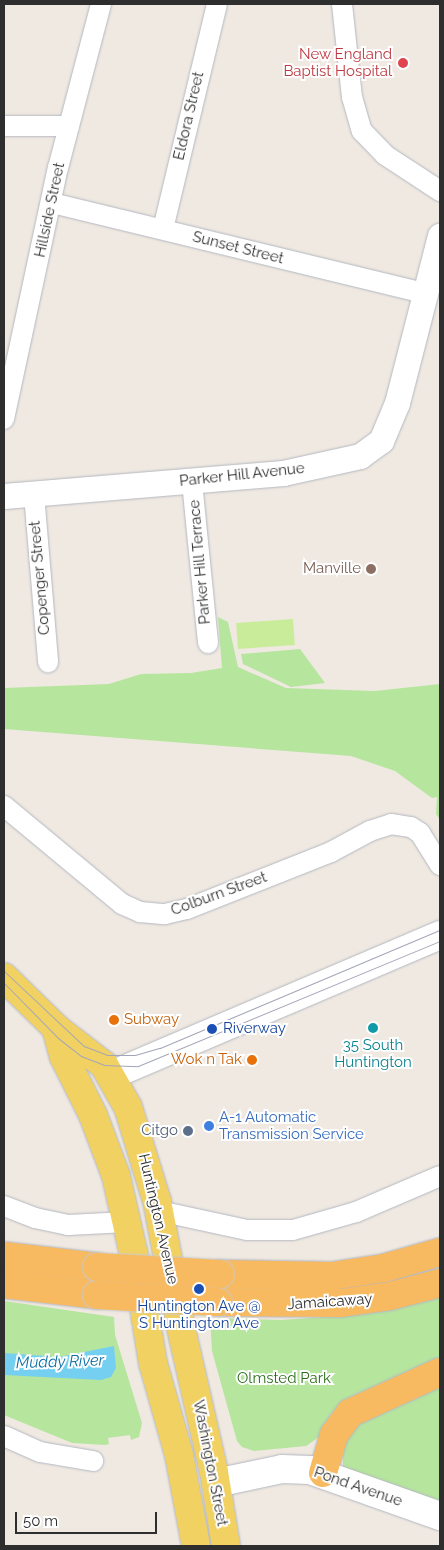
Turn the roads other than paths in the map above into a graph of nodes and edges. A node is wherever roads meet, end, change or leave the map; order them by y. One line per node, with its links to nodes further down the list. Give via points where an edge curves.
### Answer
1 (102, 4): 5 (street, Hillside Street)
2 (217, 4): 8 (street, Eldora Street)
3 (342, 4): 6 (street, via 352,97 362,131 385,155)
4 (4, 126): 5 (street)
5 (69, 126): 7 (street, Hillside Street)
6 (440, 191)
7 (52, 203): 8 (street, Sunset Street); 11 (street, Hillside Street)
8 (163, 230): 10 (street, Sunset Street)
9 (440, 235): 10 (street, Parker Hill Avenue)
10 (423, 293): 12 (street, Parker Hill Avenue, via 397,403 381,441 360,456 330,464 283,473)
11 (4, 418)
12 (192, 482): 13 (street, Parker Hill Avenue); 15 (street, Parker Hill Terrace)
13 (34, 494): 14 (street, Parker Hill Avenue); 16 (street, Copenger Street)
14 (4, 496)
15 (208, 642)
16 (48, 662)
17 (4, 806): 18 (street, Colburn Street, via 122,904 140,912 165,914 188,909 390,824 411,827 420,833)
18 (440, 865)
19 (440, 935): 23 (main road)
20 (4, 977): 21 (main road, Huntington Avenue)
21 (56, 1028): 22 (main road, Huntington Avenue); 23 (main road, Huntington Avenue, via 95,1057)
22 (64, 1057): 23 (main road, via 93,1074); 24 (main road, Huntington Avenue)
23 (112, 1075): 24 (main road, via 106,1086 104,1102); 27 (main road, Huntington Avenue, via 135,1125)
24 (110, 1159): 28 (main road, Huntington Avenue)
25 (440, 1176): 27 (street, via 356,1212 293,1230 247,1230)
26 (4, 1206): 28 (street, via 35,1218 68,1225)
27 (159, 1210): 34 (main road, Huntington Avenue)
28 (127, 1222): 35 (main road, Huntington Avenue)
29 (440, 1252): 30 (highway, Jamaicaway, bridge, via 384,1268 332,1276 97,1267)
30 (4, 1256)
31 (440, 1282): 32 (highway, Jamaicaway, bridge, via 390,1296 341,1303 218,1302)
32 (4, 1284)
33 (440, 1372): 38 (highway, via 350,1413 334,1435)
34 (193, 1380): 39 (main road, Washington Street)
35 (160, 1390): 41 (main road, Washington Street, via 179,1454)
36 (4, 1436): 37 (street, via 40,1452)
37 (93, 1461)
38 (323, 1473): 39 (main road, Pond Avenue, via 282,1469); 40 (main road, Pond Avenue)
39 (216, 1483): 42 (main road, Washington Street)
40 (440, 1516)
41 (196, 1546)
42 (226, 1546)

